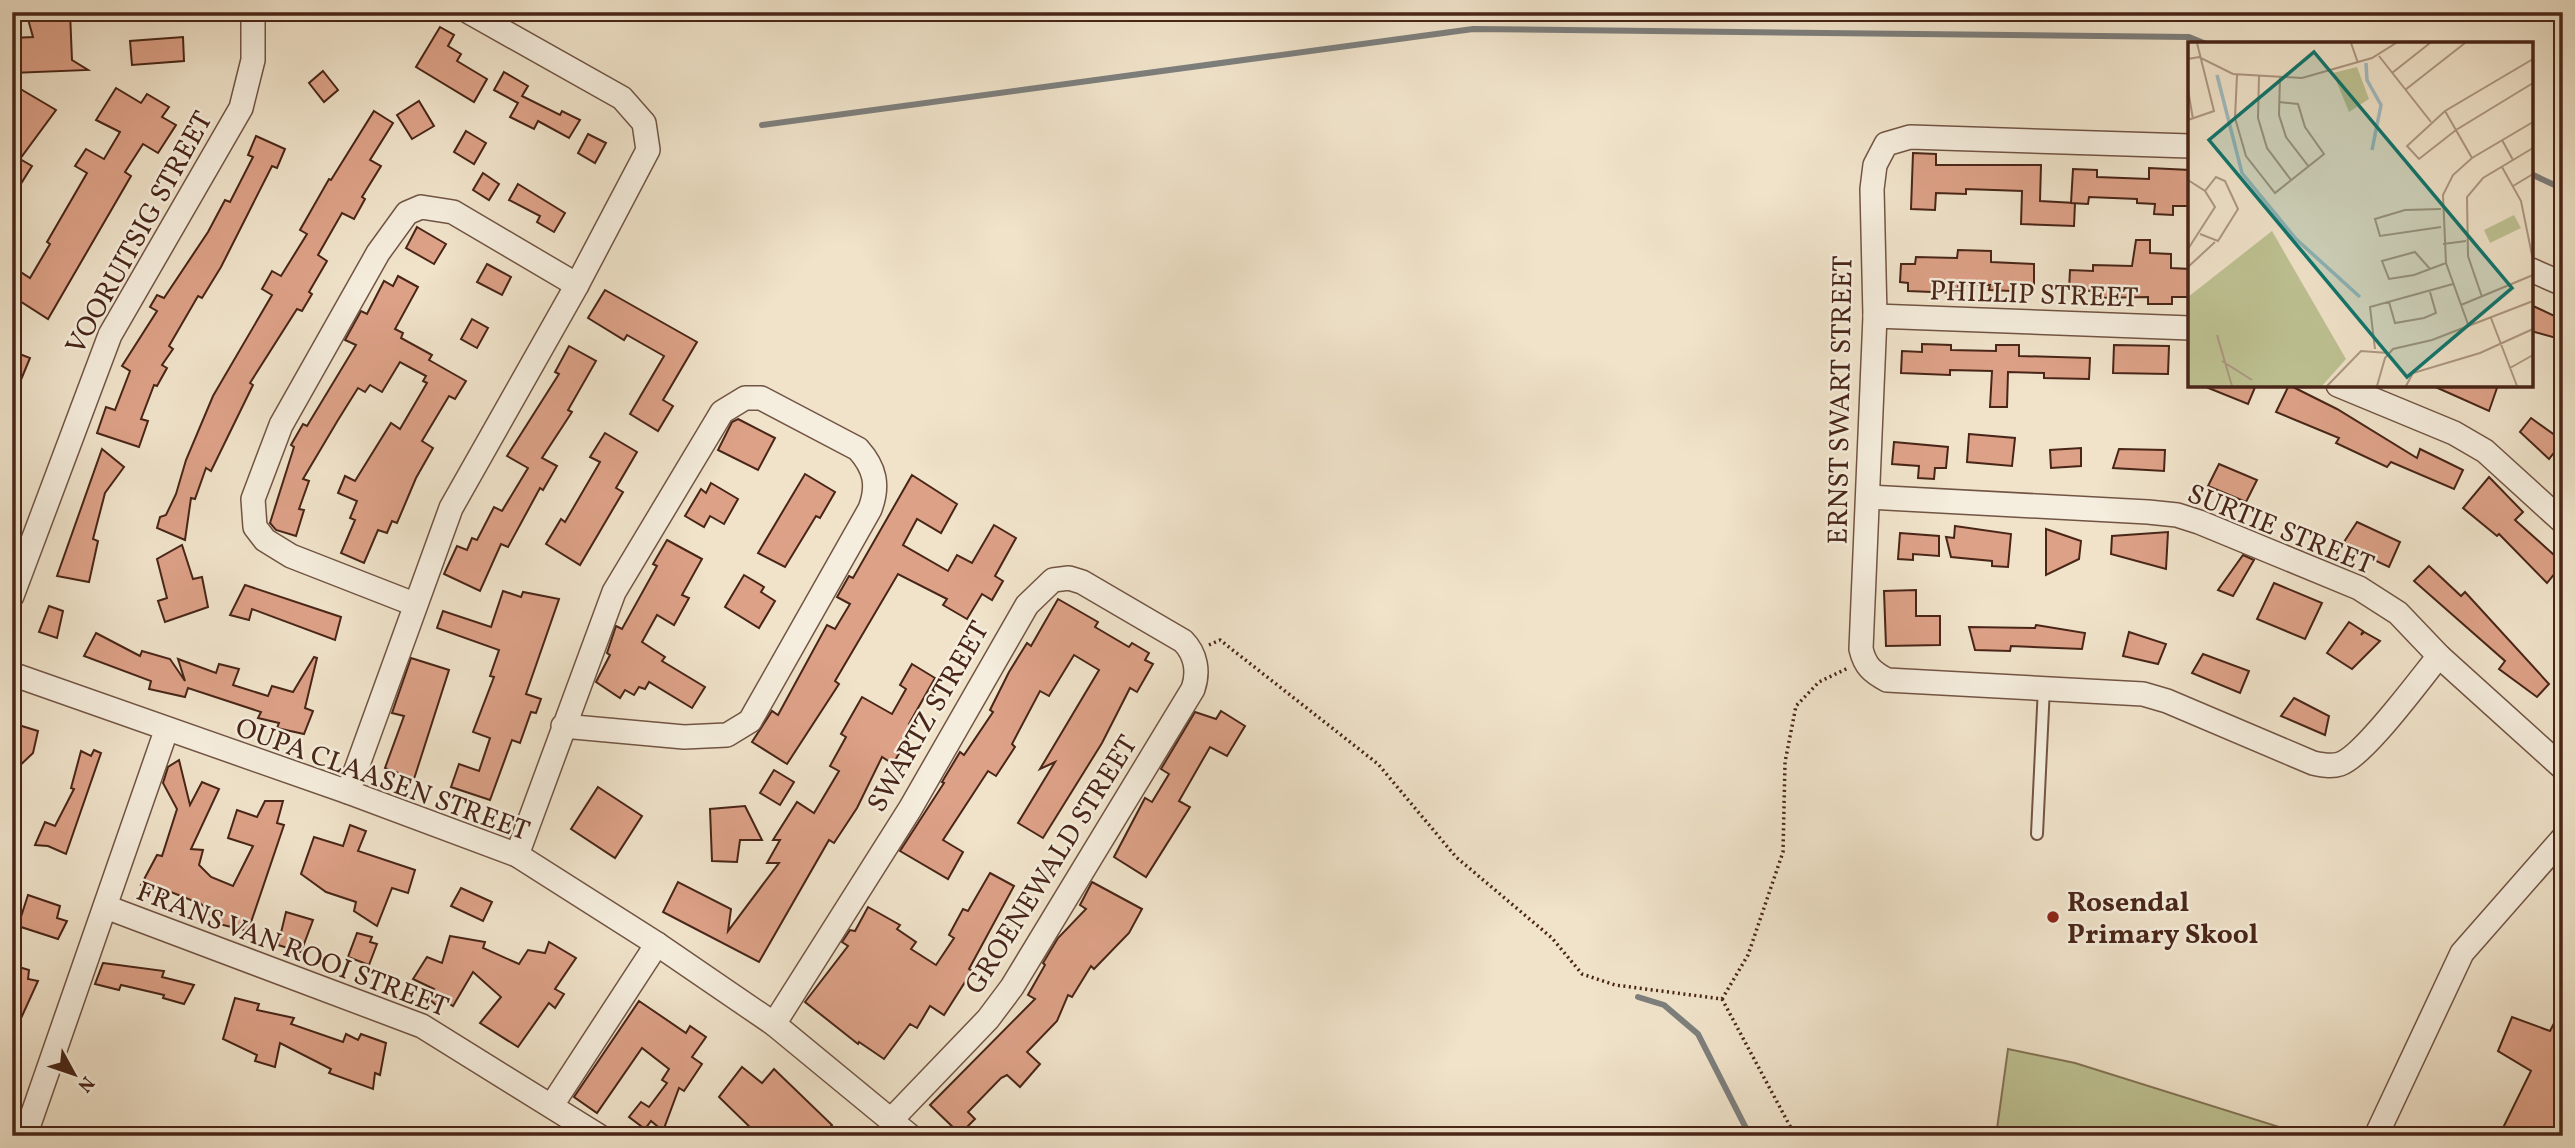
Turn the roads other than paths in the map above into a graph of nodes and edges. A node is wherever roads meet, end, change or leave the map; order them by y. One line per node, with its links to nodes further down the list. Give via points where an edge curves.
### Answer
1 (253, 12): 12 (street, VOORUITSIG STREET, via 253,60 241,108 110,335)
2 (469, 12): 6 (street, via 622,99 644,123 649,138 646,160)
3 (2188, 146): 7 (street, ERNST SWART STREET, via 1910,137 1886,144 1875,165 1872,189)
4 (2533, 271): 5 (street)
5 (2563, 284)
6 (578, 285): 13 (street, via 451,508); 13 (street, via 453,212 421,207 407,213 378,253 281,425 253,499 255,527 265,540 291,556)
7 (1875, 316): 8 (street, PHILLIP STREET); 10 (street, ERNST SWART STREET)
8 (2188, 328)
9 (2343, 387): 11 (street, via 2454,433 2485,451)
10 (1868, 497): 15 (street, SURTIE STREET, via 2177,515 2359,588 2398,613); 17 (street, ERNST SWART STREET, via 1861,649 1868,668 1887,680)
11 (2563, 522)
12 (12, 596)
13 (414, 604): 21 (street)
14 (1192, 653): 27 (street, SWARTZ STREET, via 1169,631 1082,582 1069,578 1043,587 1009,632 910,808); 29 (street, GROENEWALD STREET, via 1197,679 1193,689 1012,987)
15 (2439, 656): 17 (street, via 2359,751 2339,765 2327,766 2143,694); 20 (street, SURTIE STREET)
16 (12, 674): 19 (street, OUPA CLAASEN STREET)
17 (2044, 687): 22 (lane)
18 (563, 726): 18 (street, via 614,592 722,412 745,398 761,398 858,449 870,463 876,488 870,509 750,721 727,735 684,737); 24 (street)
19 (166, 731): 21 (street, OUPA CLAASEN STREET); 25 (street)
20 (2563, 768)
21 (348, 792): 24 (street, OUPA CLAASEN STREET)
22 (2037, 834)
23 (2563, 838): 33 (street, via 2462,953)
24 (517, 855): 26 (street, OUPA CLAASEN STREET)
25 (106, 907): 28 (street, FRANS VAN ROOI STREET, via 422,1026); 30 (street)
26 (657, 944): 27 (street, OUPA CLAASEN STREET); 28 (street)
27 (774, 1024): 29 (street, OUPA CLAASEN STREET)
28 (552, 1105): 31 (street, FRANS VAN ROOI STREET)
29 (892, 1119): 32 (street, OUPA CLAASEN STREET)
30 (25, 1136)
31 (599, 1136)
32 (910, 1136)
33 (2376, 1136)

